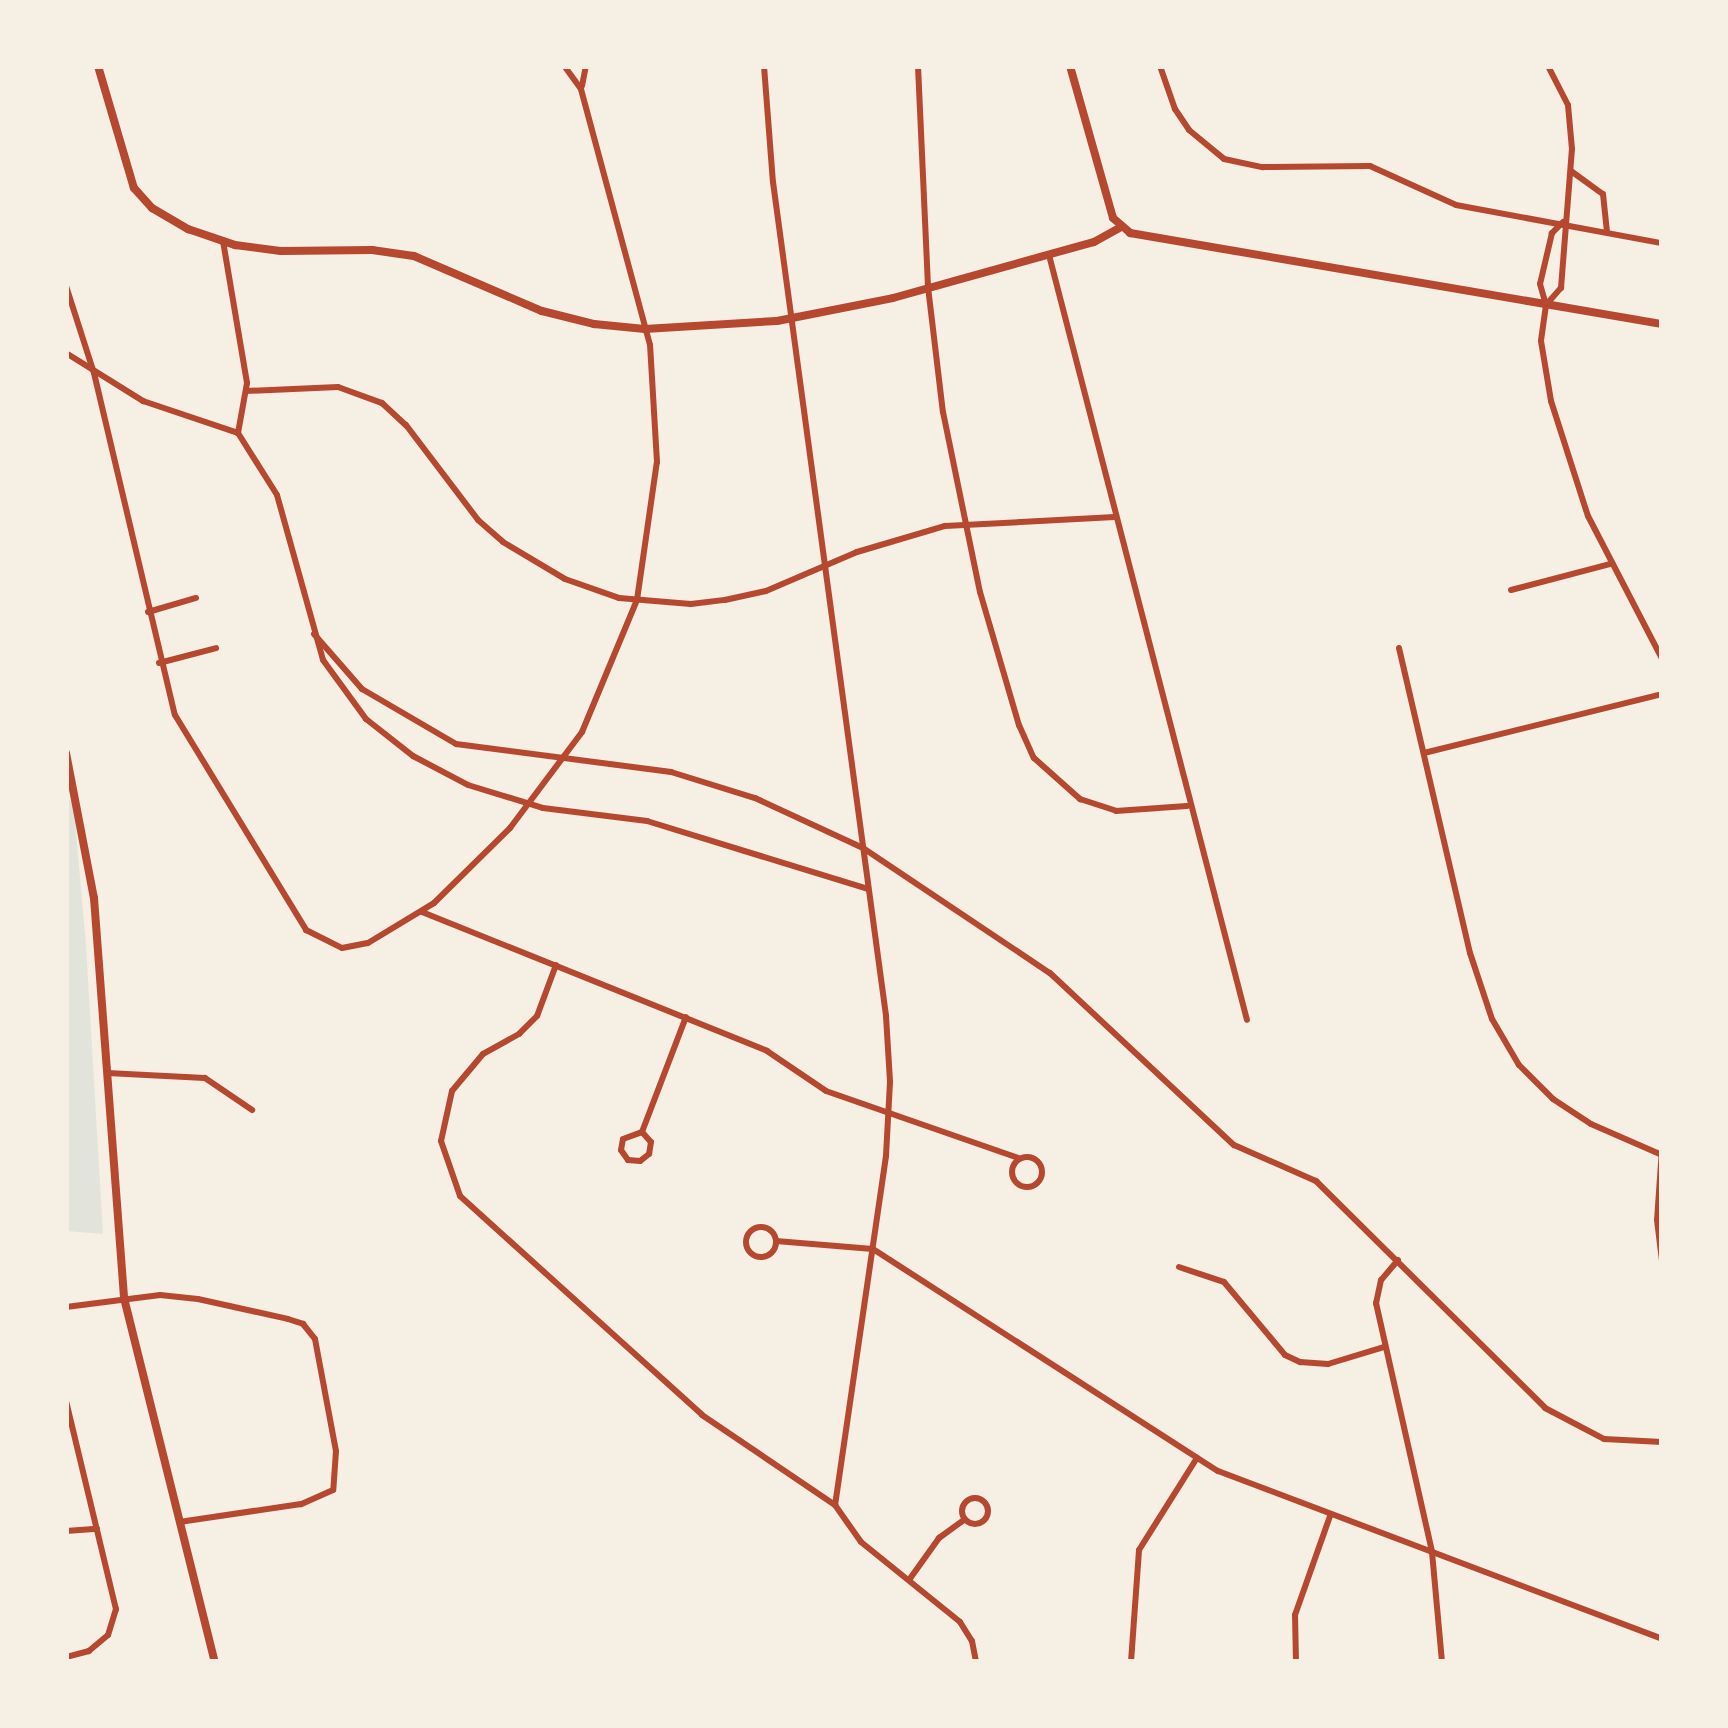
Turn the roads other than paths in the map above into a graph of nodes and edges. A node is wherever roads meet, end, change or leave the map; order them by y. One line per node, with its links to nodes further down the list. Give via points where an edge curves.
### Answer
1 (98, 66): 14 (street, via 134,188 166,218)
2 (564, 66): 9 (street)
3 (586, 66): 9 (street)
4 (764, 66): 20 (street)
5 (918, 66): 18 (street)
6 (1070, 66): 12 (street)
7 (1160, 66): 11 (street, via 1174,109 1224,159 1263,167 1370,166 1456,205)
8 (1548, 66): 10 (street, via 1568,105)
9 (581, 89): 22 (street)
10 (1571, 171): 11 (street); 13 (street, via 1603,194)
11 (1564, 222): 13 (street); 19 (street, via 1561,288); 19 (street, via 1543,265)
12 (1119, 228): 16 (street); 19 (street)
13 (1607, 231): 15 (street)
14 (223, 241): 22 (street, via 414,256 555,315); 25 (street)
15 (1662, 243)
16 (1049, 255): 18 (street); 27 (street)
17 (66, 286): 24 (street)
18 (928, 287): 20 (street); 28 (street)
19 (1546, 305): 21 (street); 30 (street, via 1541,341 1551,401)
20 (790, 318): 22 (street); 29 (street)
21 (1662, 324)
22 (645, 329): 33 (street, via 657,462)
23 (66, 353): 24 (street)
24 (94, 373): 26 (street, via 143,400); 34 (street)
25 (246, 391): 26 (street); 33 (street, via 338,387 382,404 503,542 565,579)
26 (238, 433): 35 (street, via 277,495)
27 (1115, 517): 28 (street); 45 (street)
28 (964, 522): 29 (street); 45 (street, via 1034,758 1064,789 1099,807)
29 (826, 564): 33 (street, via 725,600); 46 (street)
30 (1610, 564): 31 (street); 38 (street)
31 (1510, 590)
32 (196, 598): 34 (street)
33 (637, 600): 43 (street, via 601,694)
34 (148, 612): 39 (street)
35 (314, 634): 43 (street, via 362,689 428,731 487,752); 44 (street, via 349,700 388,739 453,778)
36 (216, 647): 39 (street)
37 (1399, 648): 42 (street)
38 (1662, 659)
39 (160, 663): 48 (street, via 175,715 286,904 315,939 368,943)
40 (1662, 694): 42 (street)
41 (66, 753): 52 (street, via 94,898)
42 (1424, 753): 56 (street, via 1471,953 1504,1041 1553,1099 1591,1124)
43 (563, 758): 44 (street); 46 (street, via 707,782)
44 (527, 804): 47 (street, via 646,821); 48 (street)
45 (1187, 806): 51 (street)
46 (863, 848): 47 (street); 60 (street, via 1037,963 1234,1145 1316,1181)
47 (868, 890): 54 (street)
48 (422, 912): 49 (street)
49 (556, 965): 50 (street); 69 (street, via 537,1016 483,1054 452,1091 441,1141 460,1196 702,1415)
50 (686, 1017): 54 (street, via 767,1051 826,1091); 55 (street)
51 (1247, 1020)
52 (106, 1073): 53 (street, via 205,1078); 63 (street)
53 (252, 1110)
54 (890, 1115): 57 (street); 59 (street)
55 (642, 1132): 55 (street, via 622,1139 628,1160 649,1154)
56 (1661, 1151): 61 (street)
57 (1018, 1158): 57 (street, via 1042,1168 1034,1187 1012,1177)
58 (776, 1241): 58 (street, via 760,1227 746,1244 762,1258); 59 (street)
59 (873, 1249): 68 (street); 69 (street)
60 (1398, 1259): 65 (street, via 1377,1291); 67 (street, via 1560,1418 1604,1439)
61 (1662, 1261)
62 (1179, 1267): 65 (street, via 1224,1282 1285,1355 1300,1362 1328,1364)
63 (124, 1298): 64 (street); 72 (street); 72 (street, via 198,1299 288,1318 315,1340 336,1451 333,1490 301,1504)
64 (66, 1307)
65 (1384, 1347): 75 (street)
66 (66, 1401): 73 (street)
67 (1662, 1442)
68 (1197, 1458): 70 (street); 81 (street, via 1139,1550)
69 (836, 1505): 76 (street, via 861,1542)
70 (1330, 1516): 75 (street); 82 (street, via 1295,1615)
71 (964, 1520): 71 (street, via 966,1502 989,1508 983,1521); 76 (street, via 939,1538)
72 (179, 1522): 79 (street)
73 (97, 1529): 74 (street); 78 (street, via 114,1587 114,1624 89,1651)
74 (66, 1531)
75 (1432, 1552): 77 (street); 83 (street)
76 (909, 1580): 80 (street, via 960,1622)
77 (1662, 1639)
78 (66, 1657)
79 (215, 1662)
80 (976, 1662)
81 (1132, 1662)
82 (1296, 1662)
83 (1442, 1662)

